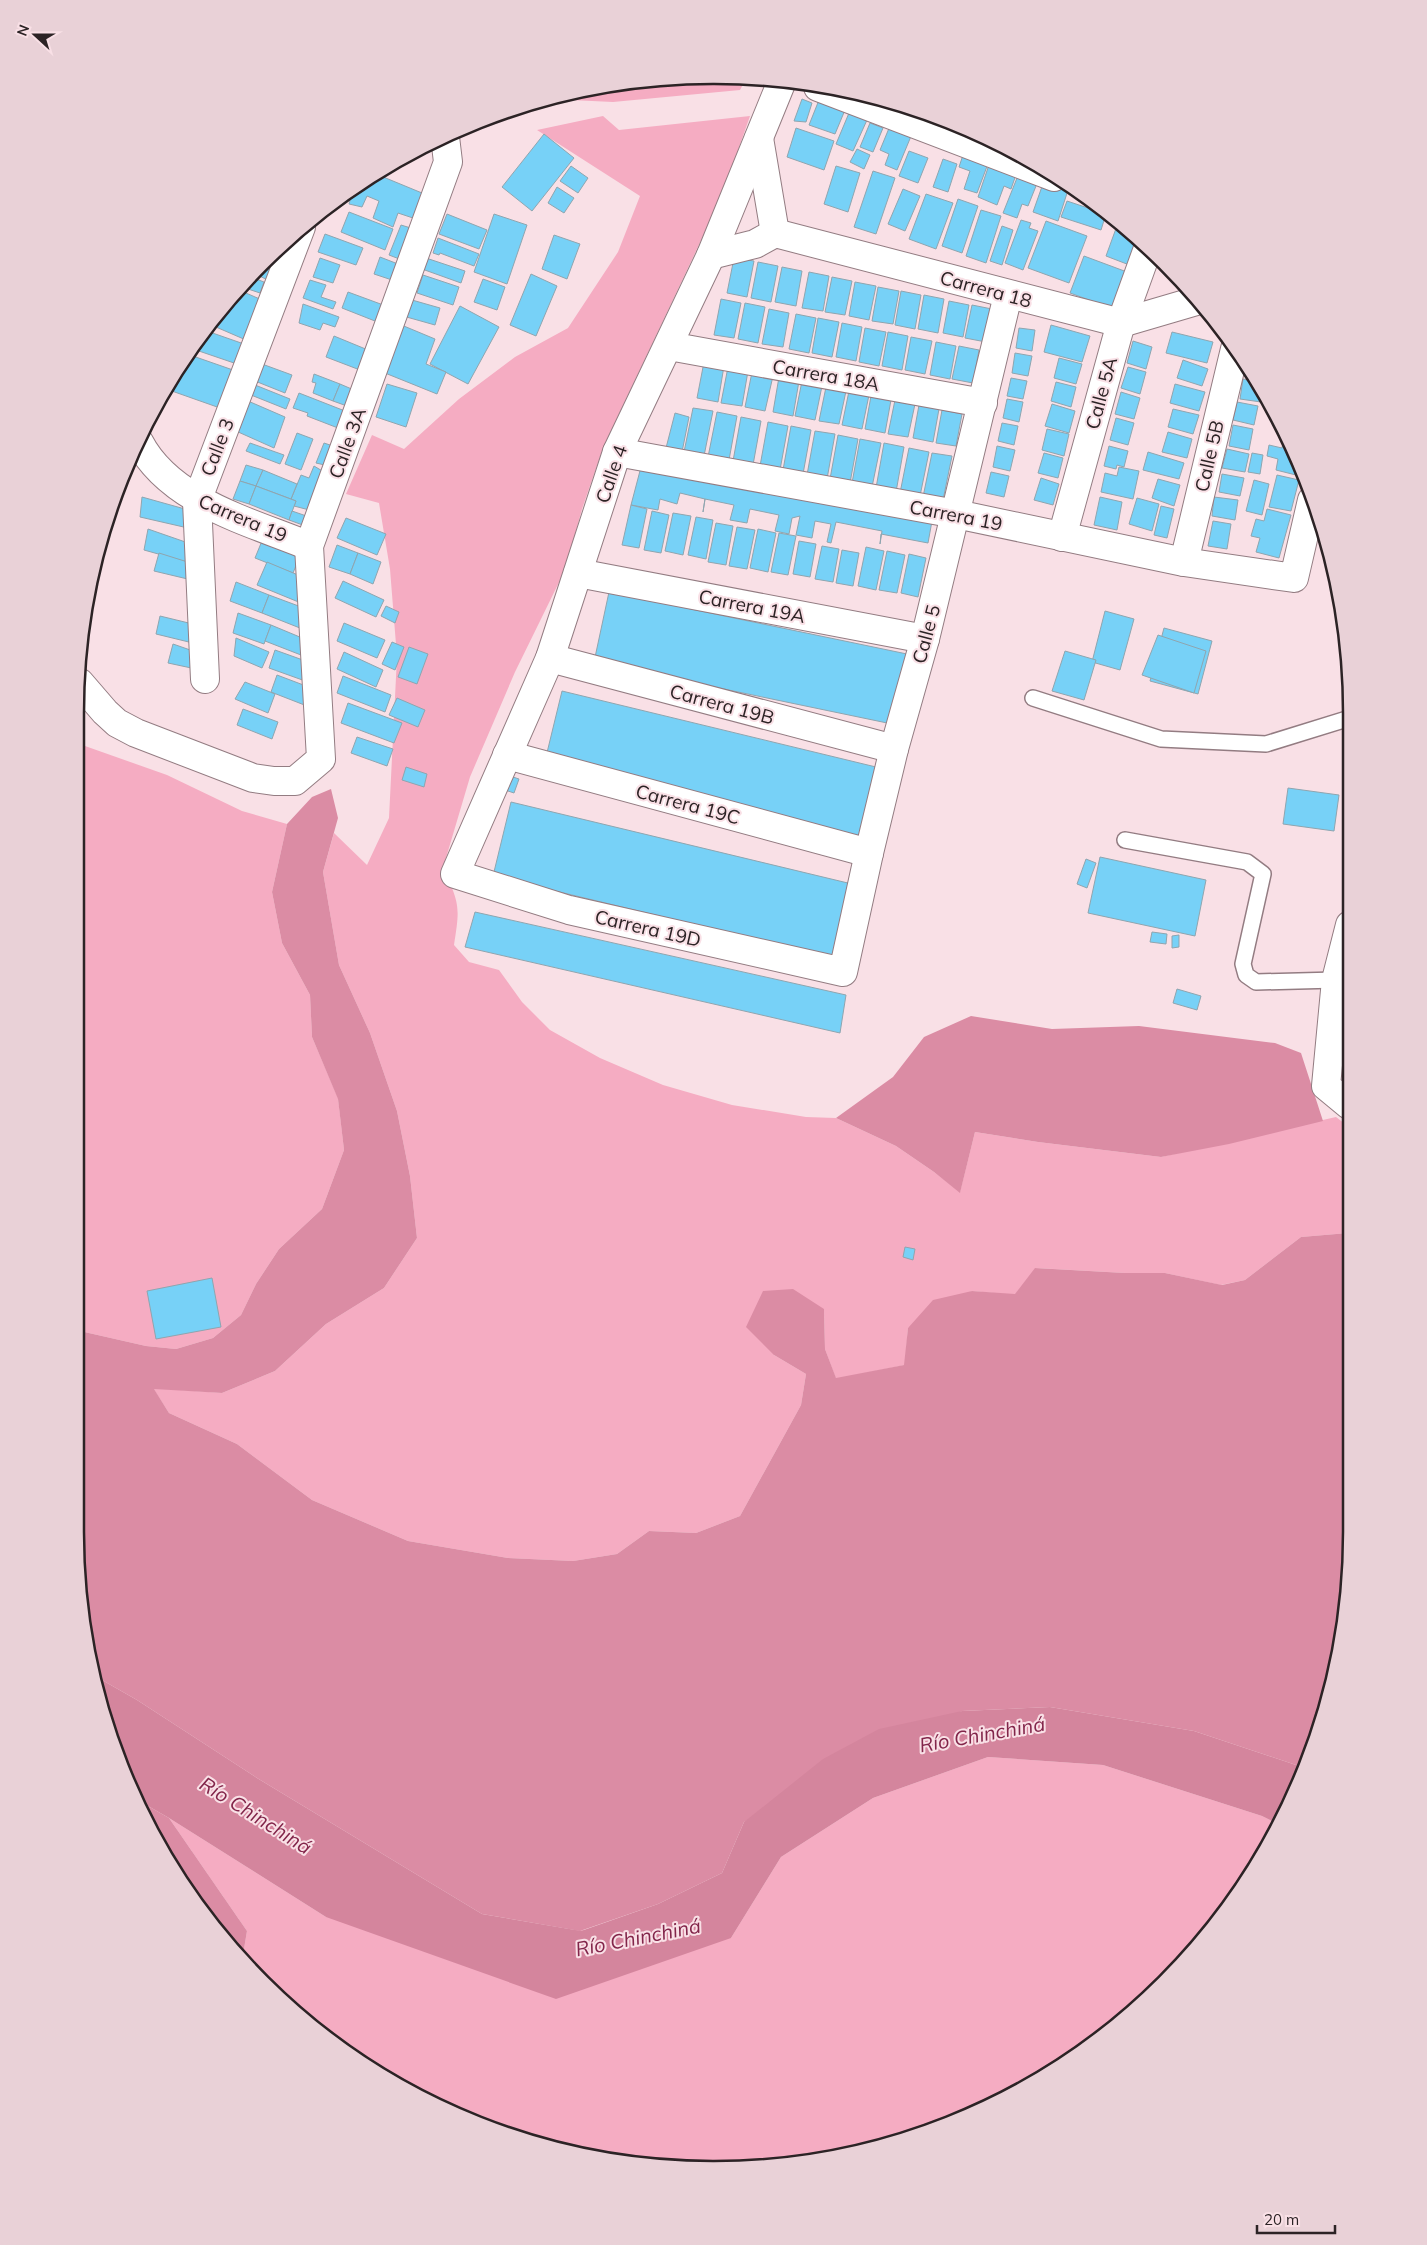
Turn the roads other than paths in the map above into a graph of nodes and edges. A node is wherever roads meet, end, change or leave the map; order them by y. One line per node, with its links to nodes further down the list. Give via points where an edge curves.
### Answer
1 (780, 87): 3 (street, Calle 4)
2 (850, 99): 5 (street)
3 (760, 138): 6 (street); 8 (street, Calle 4)
4 (446, 144): 22 (street, Calle 3A, via 448,162)
5 (1022, 165)
6 (775, 233): 8 (street, via 755,244); 10 (street, Carrera 18)
7 (295, 243): 18 (street, Calle 3)
8 (711, 254): 13 (street, Calle 4)
9 (1145, 255): 12 (street, Calle 5A)
10 (1008, 295): 12 (street, Carrera 18); 15 (street, Calle 5)
11 (1191, 303): 12 (street)
12 (1120, 323): 21 (street, Calle 5A)
13 (669, 346): 15 (street, Carrera 18A); 17 (street, Calle 4)
14 (1233, 358): 23 (street, Calle 5B)
15 (982, 403): 20 (street, Calle 5)
16 (143, 449): 18 (street, Carrera 19, via 162,473)
17 (617, 452): 20 (street, Carrera 19); 24 (street, Calle 4)
18 (197, 500): 22 (street, Carrera 19); 27 (street, Calle 3)
19 (1310, 510): 23 (street, Carrera 19, via 1294,578)
20 (956, 514): 21 (street, Carrera 19); 25 (street, Calle 5)
21 (1062, 537): 23 (street, Carrera 19)
22 (309, 546): 28 (street, Calle 3A, via 321,759 295,781 253,778 130,730 105,712)
23 (1184, 562)
24 (578, 573): 25 (street, Carrera 19A); 26 (street, Calle 4)
25 (925, 639): 31 (street, Calle 5)
26 (550, 658): 31 (street, Carrera 19B); 32 (street, Calle 4)
27 (205, 679)
28 (85, 688)
29 (1033, 698): 30 (lane, via 1162,739 1266,744)
30 (1343, 720)
31 (894, 749): 34 (street, Calle 5)
32 (507, 756): 34 (street, Carrera 19C); 35 (street, Calle 4)
33 (1125, 840): 37 (lane, via 1247,862 1263,874 1242,964 1246,975 1256,982)
34 (869, 852): 36 (street, Calle 5)
35 (455, 874): 36 (street, Carrera 19D, via 568,910)
36 (843, 972)
37 (1342, 985): 38 (street, via 1326,1086)
38 (1343, 1101)

